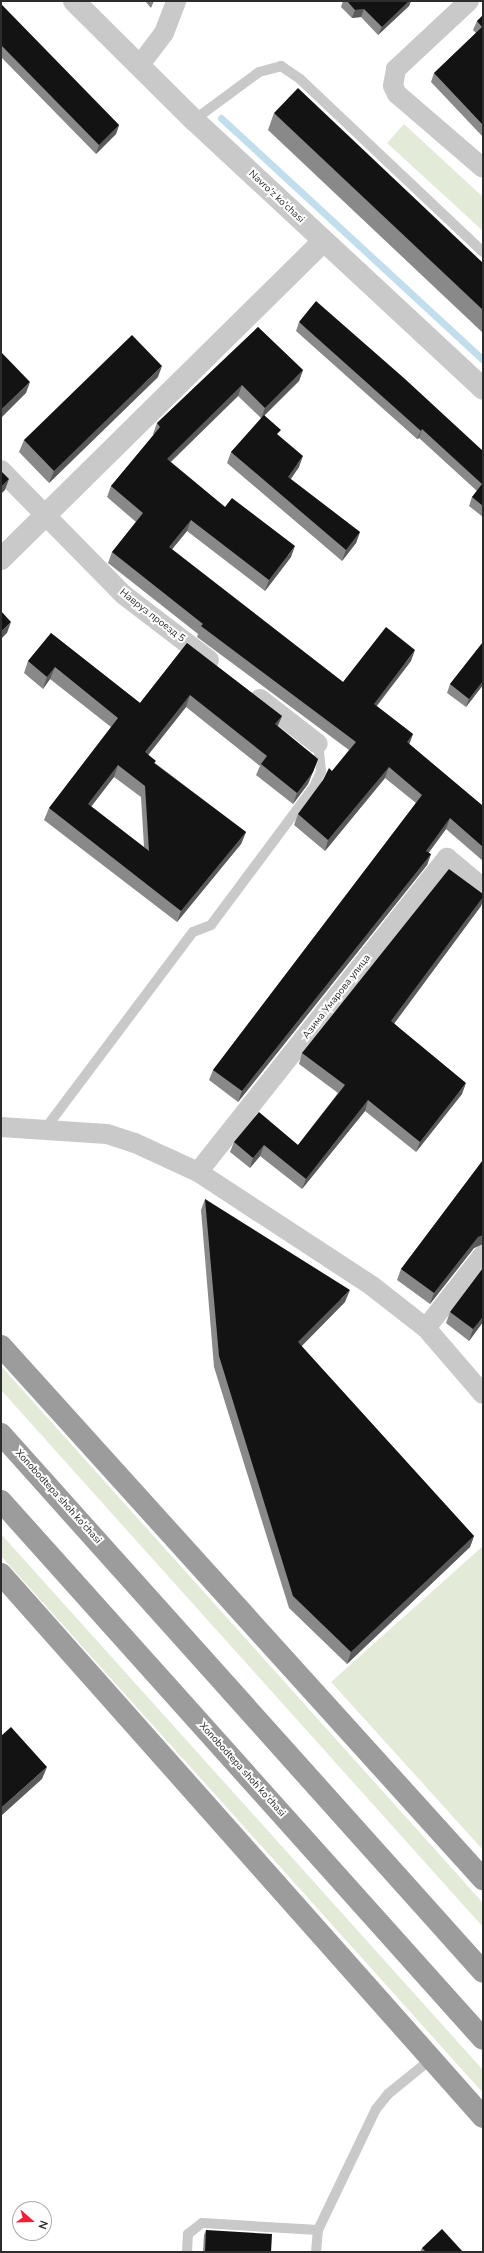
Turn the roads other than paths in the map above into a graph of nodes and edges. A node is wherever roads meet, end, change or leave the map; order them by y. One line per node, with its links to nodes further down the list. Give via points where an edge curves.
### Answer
1 (74, 1): 4 (street, Navro'z ko'chasi)
2 (176, 1): 4 (street, via 164,34)
3 (470, 1): 6 (street, via 396,69 393,86 397,94)
4 (139, 66): 5 (street, Navro'z ko'chasi)
5 (194, 120): 7 (street, Navro'z ko'chasi); 8 (lane, via 259,72 281,66 300,79)
6 (483, 168)
7 (324, 241): 9 (street, Navro'z ko'chasi); 11 (street)
8 (483, 252)
9 (483, 389)
10 (1, 470): 11 (street, Навруз проезд 5)
11 (45, 517): 12 (street); 13 (street, Навруз проезд 5, via 124,595)
12 (1, 559)
13 (224, 672)
14 (243, 686): 15 (street)
15 (318, 744): 18 (lane, via 321,770 314,787 211,925 193,932)
16 (483, 888): 19 (street, Азима Умарова улица, via 447,858)
17 (1, 1127): 18 (street)
18 (45, 1129): 19 (street, via 107,1134 135,1142)
19 (198, 1172): 21 (street, via 372,1286)
20 (483, 1255): 21 (street)
21 (426, 1328): 23 (street)
22 (1, 1346): 27 (highway)
23 (483, 1394)
24 (1, 1434): 28 (highway, Xonobodtepa shoh ko'chasi)
25 (1, 1501): 29 (highway, Xonobodtepa shoh ko'chasi)
26 (1, 1574): 30 (highway)
27 (483, 1879)
28 (483, 1972)
29 (483, 2039)
30 (431, 2059): 31 (highway); 32 (lane, via 388,2094 376,2108)
31 (483, 2117)
32 (318, 2230): 33 (lane, via 202,2223 188,2234); 34 (lane)
33 (187, 2252)
34 (316, 2252)

